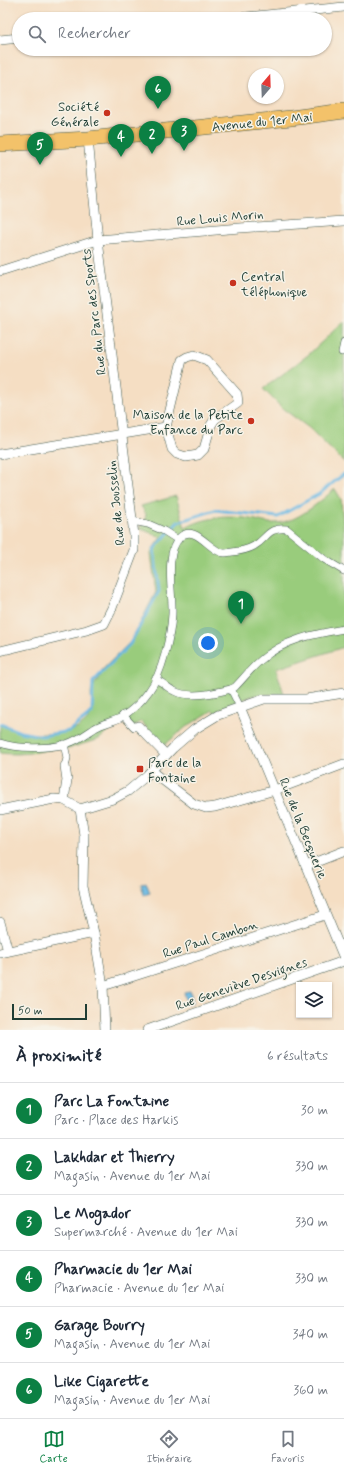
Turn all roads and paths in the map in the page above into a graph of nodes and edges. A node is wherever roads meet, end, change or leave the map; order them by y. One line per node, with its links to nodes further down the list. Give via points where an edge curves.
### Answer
1 (344, 7): 2 (street)
2 (295, 12)
3 (12, 39): 4 (street)
4 (0, 40)
5 (342, 113): 6 (main road, Avenue du 1er Mai)
6 (88, 139): 7 (main road, Avenue du 1er Mai); 11 (street, Rue du Parc des Sports)
7 (43, 142): 8 (main road, Avenue du 1er Mai); 9 (main road, Avenue du 1er Mai)
8 (0, 144)
9 (0, 153)
10 (344, 221): 11 (street, Rue Louis Morin)
11 (98, 240): 12 (street, Rue Louis Morin); 16 (street, Rue du Parc des Sports)
12 (0, 271)
13 (344, 343): 14 (street)
14 (342, 352)
15 (166, 427): 15 (street, via 172,449 177,454 186,457 198,455 204,449 215,419 238,403 237,394 207,360 194,355 182,360); 16 (street)
16 (121, 435): 17 (street); 18 (street, Rue de Jousselin)
17 (0, 454)
18 (132, 521): 19 (street, via 164,530); 22 (street, Rue de Jousselin, via 134,550 104,624)
19 (176, 538): 20 (street, via 194,534 214,550 222,553 237,552 253,547 273,530 287,529 324,560); 23 (street, via 170,568 172,607 168,645)
20 (344, 571)
21 (344, 628): 24 (street, via 300,638 275,650)
22 (0, 651)
23 (155, 679): 24 (street, via 182,694 202,694); 27 (street, via 145,696)
24 (231, 689): 26 (street)
25 (344, 693): 26 (street, via 264,700)
26 (240, 706): 31 (street, via 195,729); 35 (street, Rue de la Becquerie)
27 (123, 716): 28 (street, via 134,727); 30 (street)
28 (138, 726): 31 (street)
29 (0, 743): 30 (street, via 33,748)
30 (64, 744): 33 (street, via 67,758)
31 (166, 755): 34 (street)
32 (344, 764): 35 (street)
33 (65, 766): 36 (street, via 67,780)
34 (151, 771): 35 (street, via 194,804 206,808); 37 (street, via 113,800)
35 (275, 790): 40 (street, Rue de la Becquerie)
36 (64, 800): 37 (street); 38 (street, via 54,799)
37 (80, 809): 43 (street, via 84,835 83,886)
38 (0, 810)
39 (344, 851): 40 (street)
40 (306, 866): 41 (street, Rue de la Becquerie)
41 (325, 915): 45 (street, Rue de la Becquerie); 46 (street, Rue Paul Cambon)
42 (0, 922): 44 (street)
43 (94, 933): 44 (street); 46 (street)
44 (4, 952)
45 (344, 960): 48 (street, Rue Geneviève Desvignes)
46 (103, 986): 47 (street)
47 (105, 1030)
48 (147, 1030)

